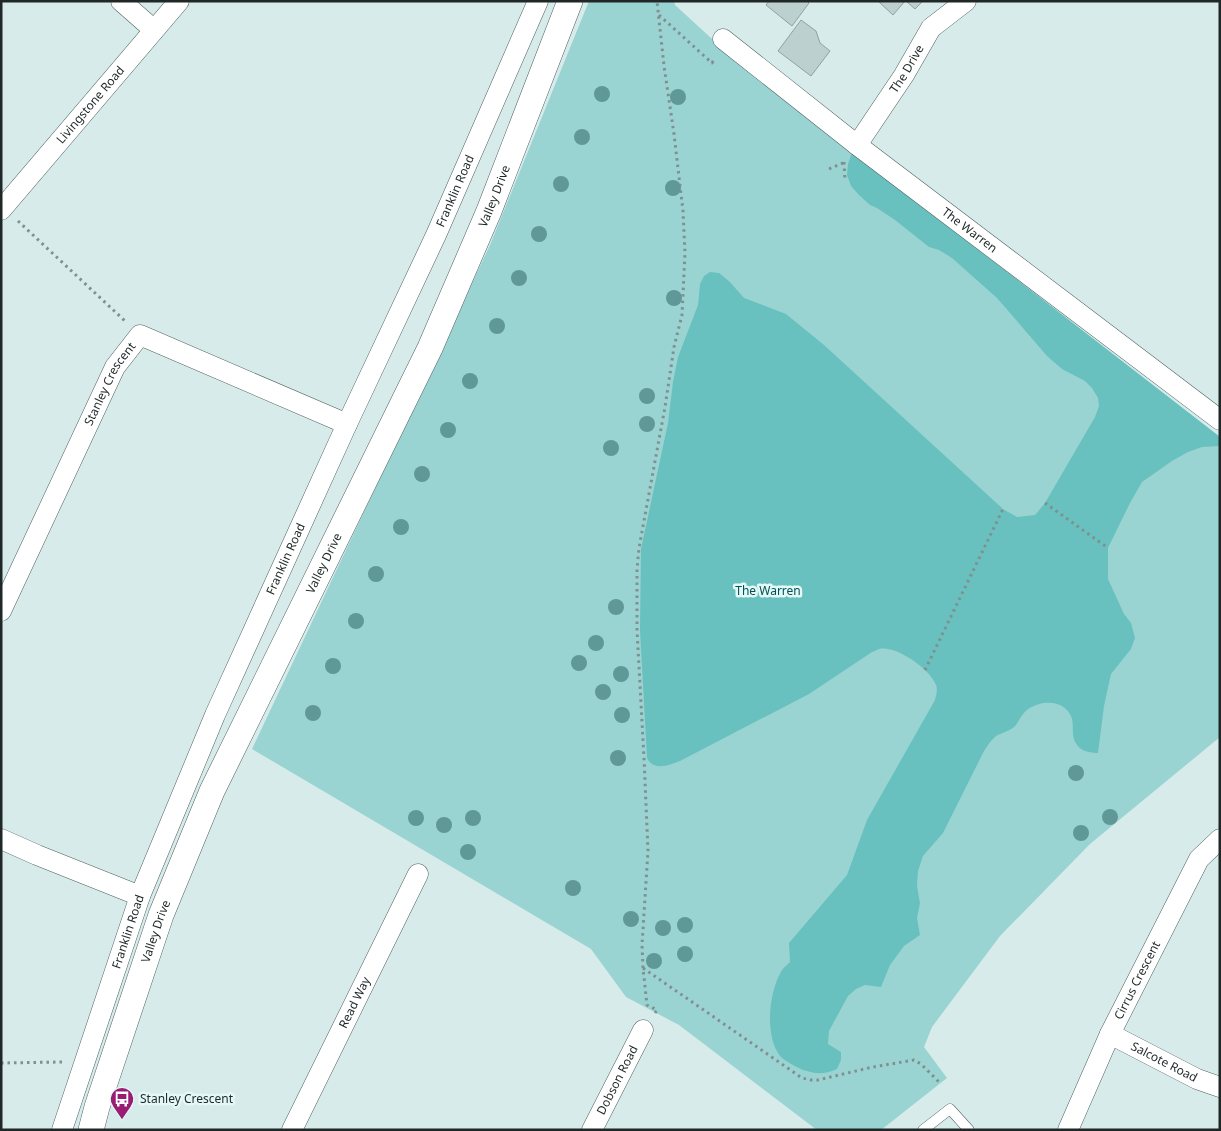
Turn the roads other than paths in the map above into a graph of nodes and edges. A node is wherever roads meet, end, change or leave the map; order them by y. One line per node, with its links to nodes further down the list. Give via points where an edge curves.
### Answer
1 (121, 1): 6 (street)
2 (178, 1): 6 (street, Livingstone Road)
3 (538, 1): 11 (street, Franklin Road, via 436,234)
4 (570, 1): 21 (street, Valley Drive, via 489,211 430,348 212,791 161,915)
5 (966, 1): 8 (street, The Drive, via 931,28)
6 (154, 30): 9 (street, Livingstone Road)
7 (726, 40): 8 (street, The Warren)
8 (857, 145): 10 (street, The Warren)
9 (2, 207)
10 (1220, 420)
11 (347, 424): 12 (street, Stanley Crescent, via 140,335 115,367); 16 (street, Franklin Road, via 215,716)
12 (1, 611)
13 (1, 839): 16 (street)
14 (1220, 839): 18 (street, Cirrus Crescent, via 1199,859)
15 (418, 874): 22 (street, Read Way)
16 (140, 896): 20 (street, Franklin Road)
17 (643, 1030): 23 (street, Dobson Road)
18 (1110, 1034): 19 (street, Salcote Road, via 1197,1079); 26 (street, Cirrus Crescent)
19 (1220, 1087)
20 (62, 1130)
21 (91, 1130)
22 (292, 1130)
23 (592, 1130)
24 (923, 1130): 25 (lane, via 950,1109)
25 (969, 1130)
26 (1068, 1130)

